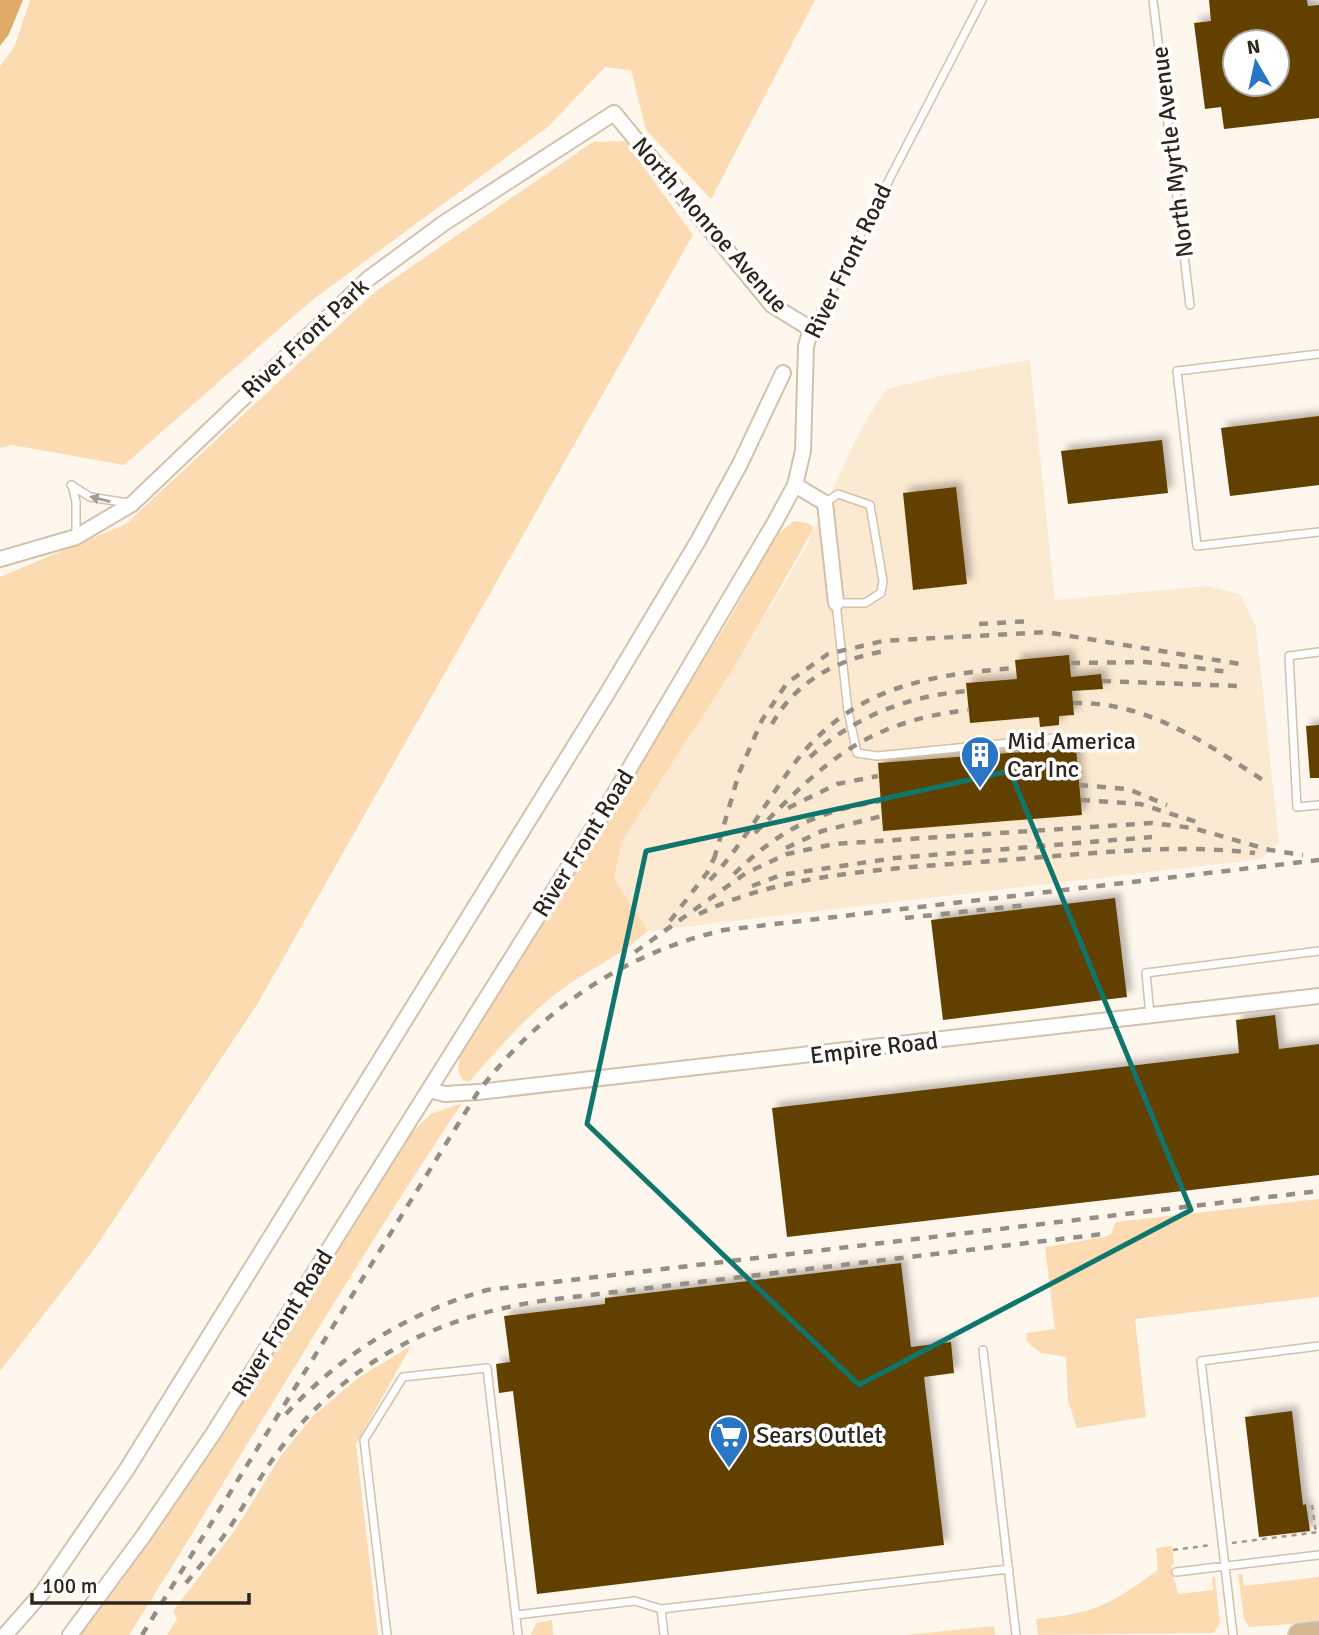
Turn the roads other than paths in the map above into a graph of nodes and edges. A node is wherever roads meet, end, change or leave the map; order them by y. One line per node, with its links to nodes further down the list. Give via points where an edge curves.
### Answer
1 (982, 0): 5 (lane, River Front Road)
2 (1153, 0): 4 (lane, North Myrtle Avenue)
3 (614, 113): 5 (street, North Monroe Avenue, via 772,305); 9 (street, River Front Park, via 444,223 368,279)
4 (1190, 304)
5 (811, 330): 8 (street, River Front Road, via 806,346 803,452)
6 (1319, 354): 11 (lane, via 1177,371 1197,546)
7 (783, 373): 31 (street, via 698,541 608,692 127,1469 42,1594)
8 (795, 485): 10 (street); 21 (street, River Front Road, via 674,696)
9 (132, 503): 12 (street, River Front Park); 12 (lane, one-way to 12, via 90,498 71,485)
10 (825, 503): 14 (street); 14 (lane, via 838,494 870,505 883,581 881,593 865,603)
11 (1319, 532)
12 (76, 537): 13 (street, River Front Park)
13 (0, 559)
14 (836, 603): 16 (lane, via 857,753 877,756)
15 (1319, 652): 17 (lane, via 1289,656 1297,807)
16 (1057, 738)
17 (1319, 805)
18 (1319, 951): 20 (lane, via 1146,973)
19 (1319, 996): 20 (street, Empire Road)
20 (1150, 1016): 21 (street, Empire Road, via 492,1091 445,1094)
21 (429, 1090): 32 (street, River Front Road, via 213,1434)
22 (1319, 1346): 25 (lane, via 1201,1361)
23 (983, 1350): 26 (lane)
24 (1319, 1555): 25 (lane)
25 (1225, 1566): 27 (lane); 37 (lane)
26 (1009, 1569): 28 (lane); 36 (lane)
27 (1176, 1572)
28 (661, 1609): 29 (lane, via 635,1601); 35 (lane)
29 (516, 1615): 33 (lane, via 487,1368 403,1377 365,1440); 34 (lane)
30 (1319, 1633): 38 (main road)
31 (5, 1635)
32 (69, 1635)
33 (387, 1635)
34 (519, 1635)
35 (664, 1635)
36 (1016, 1635)
37 (1233, 1635)
38 (1300, 1635)

